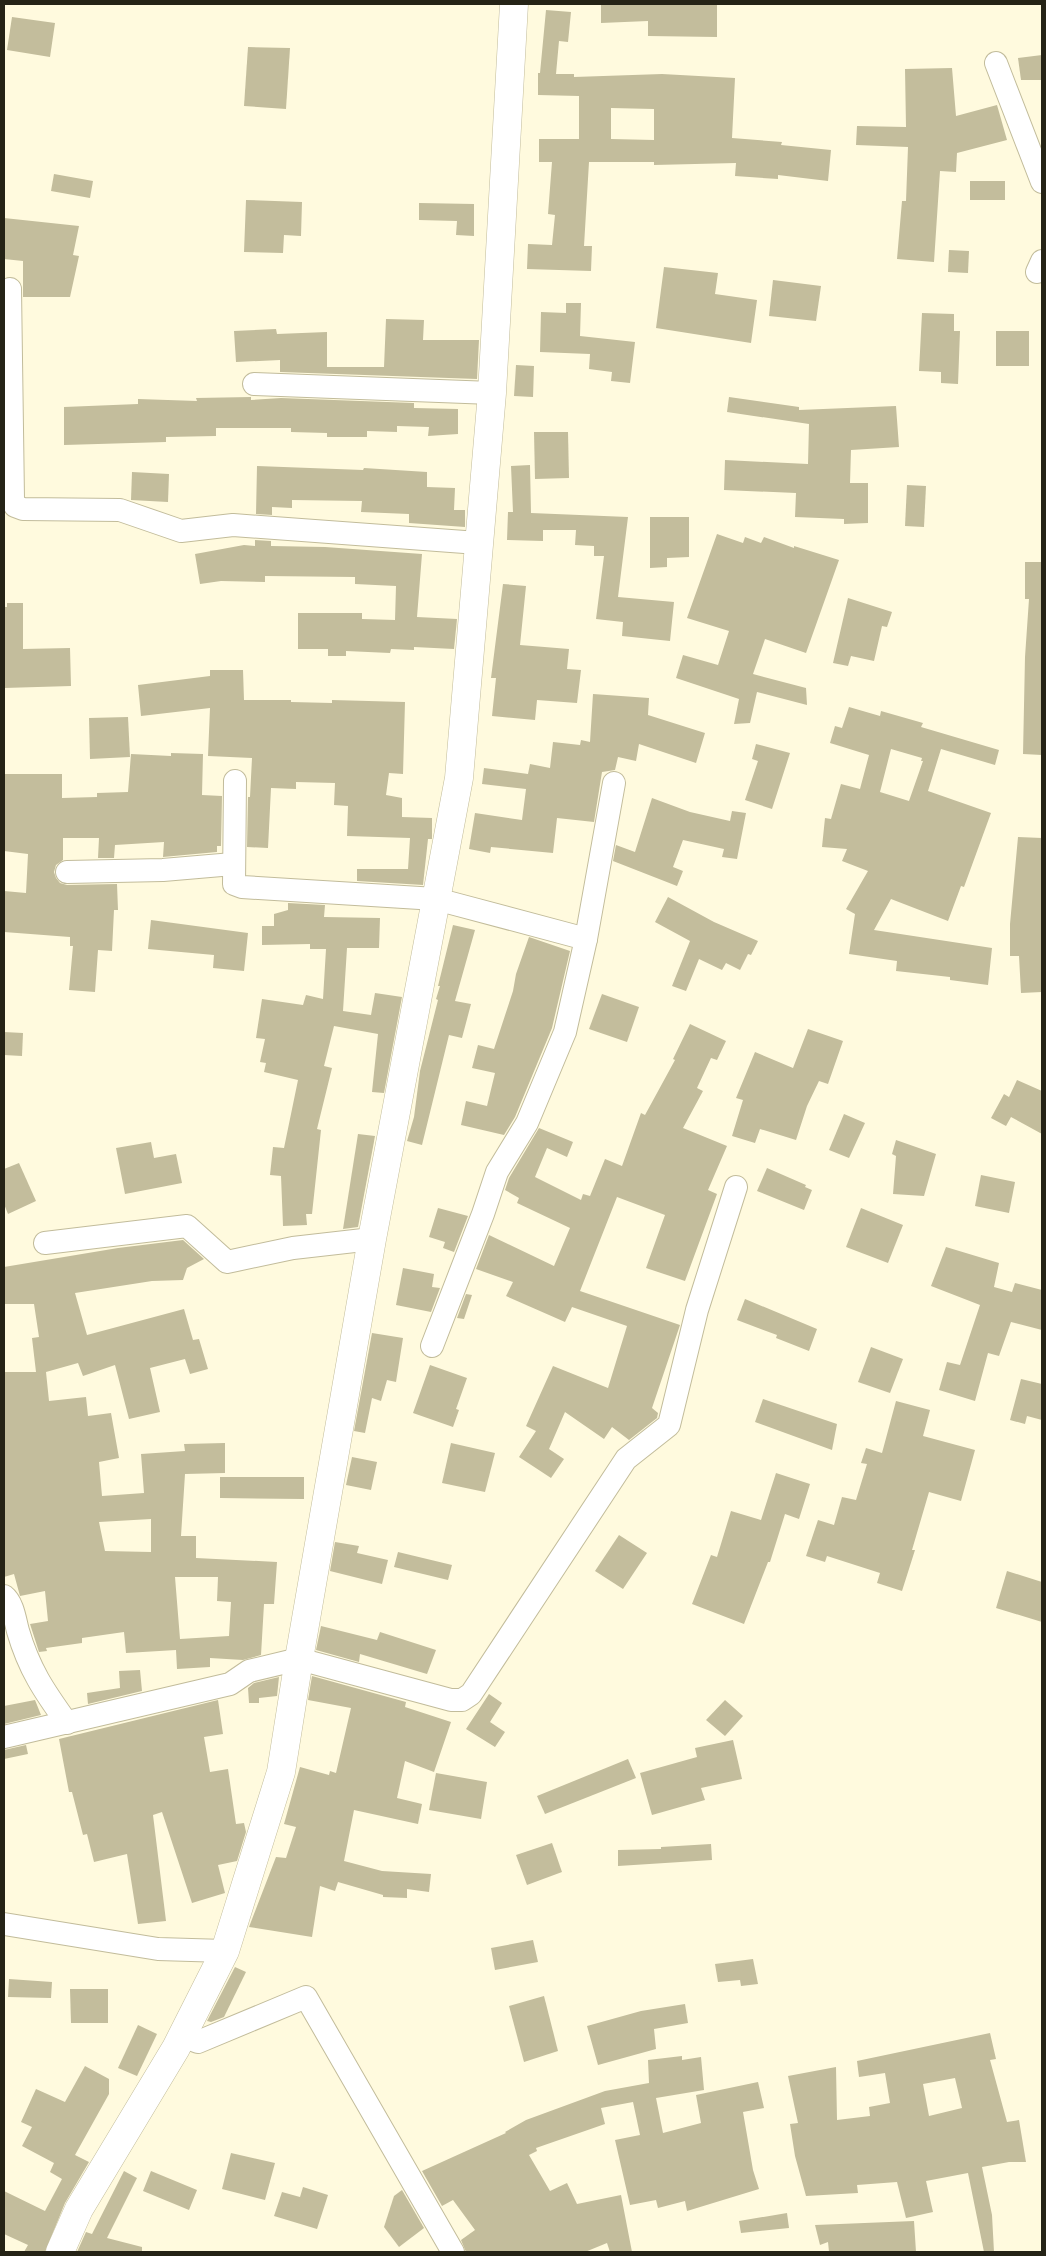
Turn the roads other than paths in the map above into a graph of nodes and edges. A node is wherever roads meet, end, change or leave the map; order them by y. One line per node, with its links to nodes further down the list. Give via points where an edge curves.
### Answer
1 (514, 4): 6 (main road)
2 (996, 63): 3 (street)
3 (1042, 182)
4 (10, 289): 7 (street, via 13,499 16,506 23,509 120,510 181,531 233,525)
5 (254, 384): 6 (street)
6 (492, 393): 7 (main road)
7 (478, 543): 12 (main road, via 459,778)
8 (235, 782): 10 (street)
9 (614, 783): 13 (street)
10 (233, 864): 11 (street, via 162,870); 12 (street, via 234,884 242,887)
11 (67, 872)
12 (436, 898): 13 (street); 15 (main road)
13 (586, 939): 17 (street, via 565,1032 527,1123 497,1172)
14 (736, 1187): 19 (street, via 697,1310 669,1425 626,1459 471,1694 462,1700 451,1700)
15 (372, 1239): 16 (street, via 293,1248 227,1262 187,1226); 19 (main road)
16 (45, 1243)
17 (432, 1346)
18 (4, 1596): 20 (street, via 38,1683)
19 (298, 1659): 20 (street, via 250,1670 230,1684); 23 (main road, via 281,1772)
20 (67, 1722): 21 (street)
21 (4, 1736)
22 (4, 1924): 23 (street, via 158,1950)
23 (225, 1951): 24 (main road)
24 (182, 2036): 25 (main road, via 79,2209); 26 (street, via 198,2042 306,1996)
25 (60, 2252)
26 (453, 2252)

